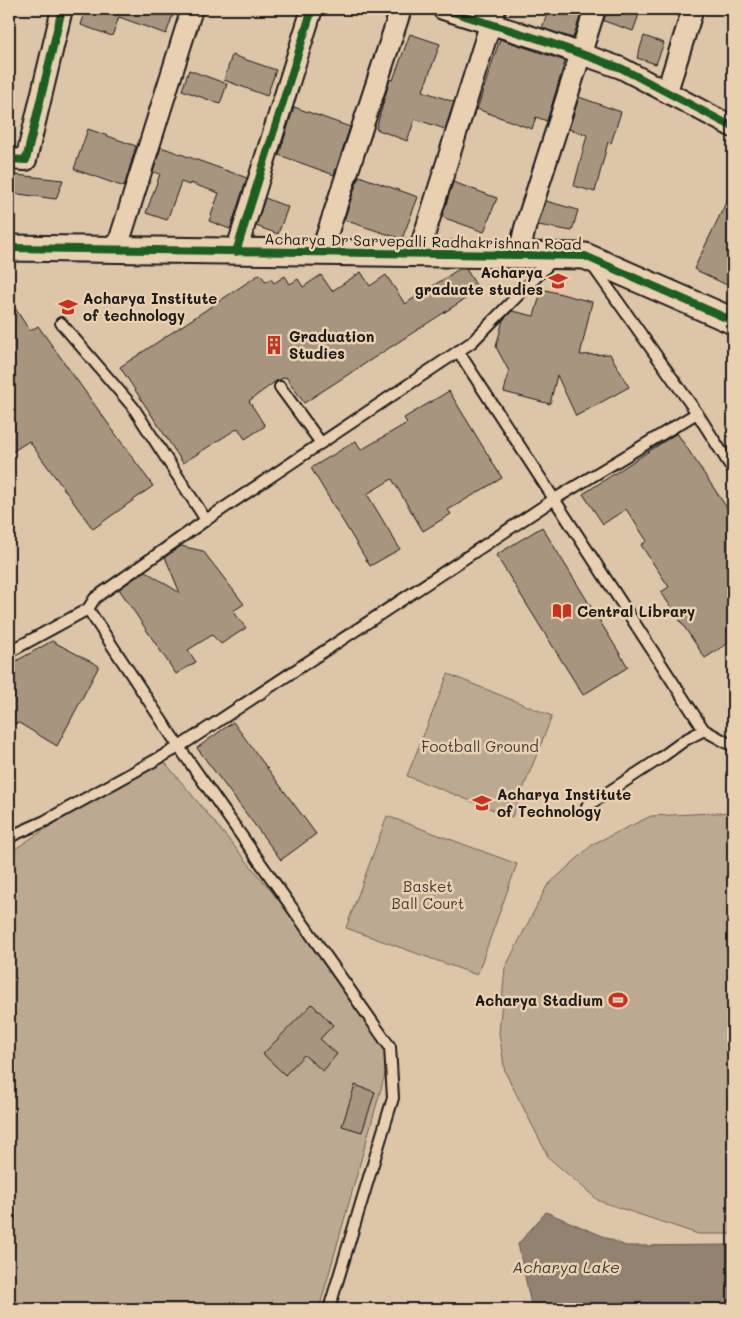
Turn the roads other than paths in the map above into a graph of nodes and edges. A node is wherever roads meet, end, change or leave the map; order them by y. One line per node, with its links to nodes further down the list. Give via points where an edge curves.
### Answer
1 (62, 9): 12 (street, via 26,160)
2 (192, 9): 14 (street)
3 (312, 9): 15 (street)
4 (401, 9): 16 (street)
5 (443, 9): 8 (street)
6 (595, 9): 9 (street)
7 (693, 9): 10 (street)
8 (493, 16): 9 (street); 18 (street)
9 (579, 53): 10 (street); 17 (street)
10 (667, 90): 11 (street)
11 (733, 127)
12 (9, 158)
13 (9, 248): 14 (street, Acharya Dr Sarvepalli Radhakrishnan Road)
14 (117, 248): 15 (street, Acharya Dr Sarvepalli Radhakrishnan Road)
15 (236, 252): 16 (street, Acharya Dr Sarvepalli Radhakrishnan Road)
16 (321, 253): 18 (street, Acharya Dr Sarvepalli Radhakrishnan Road)
17 (519, 254): 18 (street, Acharya Dr Sarvepalli Radhakrishnan Road); 19 (street, Acharya Dr Sarvepalli Radhakrishnan Road)
18 (418, 255)
19 (557, 255): 20 (street, Acharya Dr Sarvepalli Radhakrishnan Road); 23 (lane, via 472,342)
20 (585, 256): 21 (street, Acharya Dr Sarvepalli Radhakrishnan Road); 25 (lane)
21 (733, 321)
22 (61, 324): 29 (lane, via 133,407)
23 (458, 351): 26 (lane); 28 (lane)
24 (280, 386): 26 (lane)
25 (697, 413): 27 (lane); 28 (lane)
26 (321, 442): 29 (lane)
27 (733, 470)
28 (553, 500): 32 (lane); 34 (lane)
29 (206, 520): 30 (lane, via 95,598)
30 (88, 610): 31 (lane); 34 (lane)
31 (9, 652)
32 (704, 730): 33 (lane); 35 (lane)
33 (733, 746)
34 (179, 747): 36 (lane, via 45,821); 37 (lane, via 390,1047 393,1098)
35 (587, 806)
36 (9, 837)
37 (329, 1309)

